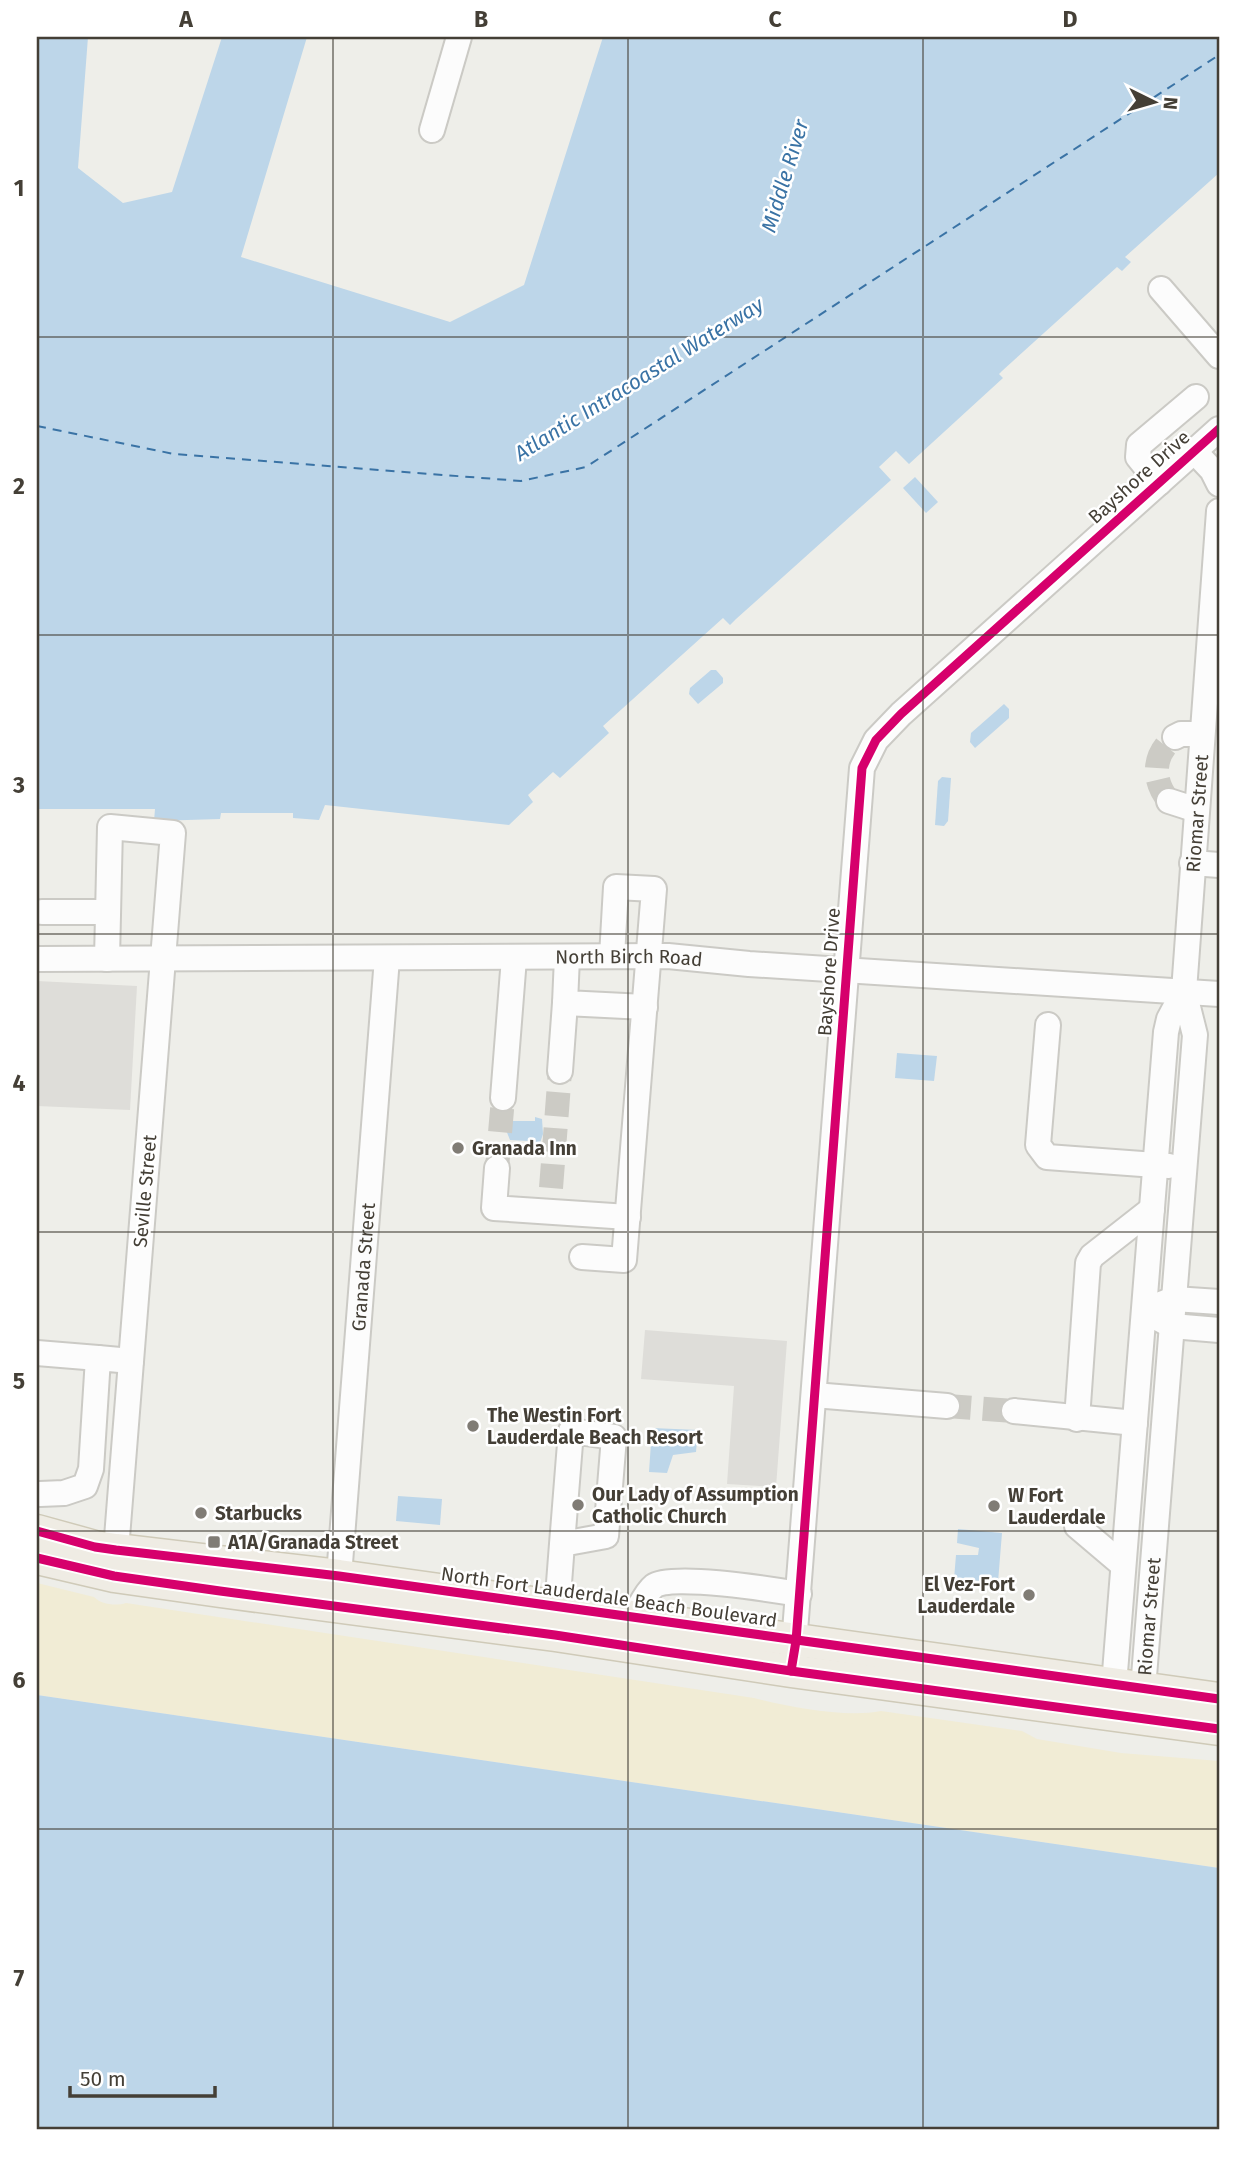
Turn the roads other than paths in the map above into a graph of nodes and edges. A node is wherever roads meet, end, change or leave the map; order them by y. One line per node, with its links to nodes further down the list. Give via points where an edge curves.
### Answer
1 (459, 37): 2 (street)
2 (432, 130)
3 (1161, 289): 4 (street)
4 (1219, 356)
5 (1219, 422): 8 (street, via 1191,392 1139,445 1138,457)
6 (1219, 429): 7 (street, Bayshore Drive)
7 (1194, 451): 8 (street, Bayshore Drive); 9 (street)
8 (1159, 483): 27 (street, Bayshore Drive, via 876,740 864,761 859,785)
9 (1219, 484)
10 (1219, 511): 11 (street, Riomar Street)
11 (1208, 724): 12 (street); 14 (street, Riomar Street)
12 (1175, 737)
13 (1169, 801): 14 (street)
14 (1196, 810): 15 (street, Riomar Street)
15 (1192, 863): 16 (street); 28 (street, Riomar Street)
16 (1219, 865)
17 (42, 912): 18 (street)
18 (107, 912): 25 (street); 26 (street, Seville Street, via 110,827 173,833)
19 (612, 956): 20 (street, North Birch Road); 20 (street, via 616,887 654,889); 21 (street, North Birch Road)
20 (649, 956): 27 (street, North Birch Road); 31 (street)
21 (567, 957): 23 (street, North Birch Road); 30 (street)
22 (387, 958): 23 (street, North Birch Road); 26 (street, North Birch Road); 61 (street, Granada Street)
23 (514, 958): 34 (street)
24 (37, 959): 25 (street, North Birch Road)
25 (107, 959): 26 (street, North Birch Road)
26 (163, 959): 48 (street, Seville Street)
27 (847, 971): 28 (street, North Birch Road); 49 (street, Bayshore Drive)
28 (1184, 991): 29 (street, North Birch Road); 35 (street, Riomar Street, via 1166,1032); 36 (street, Riomar Street, via 1195,1035)
29 (1219, 994)
30 (565, 1003): 31 (street); 33 (street)
31 (645, 1007): 39 (street)
32 (1048, 1024): 35 (street, via 1041,1151 1047,1157)
33 (560, 1072)
34 (503, 1098)
35 (1155, 1164): 36 (street); 38 (street, Riomar Street)
36 (1185, 1167): 41 (street, Riomar Street)
37 (497, 1168): 39 (street, via 494,1208 551,1200)
38 (1152, 1209): 43 (street, Riomar Street); 52 (street, via 1088,1263)
39 (628, 1217): 40 (street, via 624,1259)
40 (582, 1257)
41 (1174, 1299): 42 (street); 43 (street); 44 (street, Riomar Street)
42 (1219, 1302)
43 (1144, 1312): 44 (street); 53 (street, Riomar Street)
44 (1172, 1326): 45 (street); 66 (street, Riomar Street)
45 (1219, 1330)
46 (37, 1353): 47 (street)
47 (98, 1358): 48 (street); 54 (street, via 91,1469 85,1486)
48 (131, 1361): 58 (street, Seville Street)
49 (814, 1395): 50 (street); 62 (street, Bayshore Drive)
50 (947, 1406)
51 (1014, 1411): 52 (street)
52 (1077, 1419): 53 (street)
53 (1135, 1423): 60 (street, Riomar Street)
54 (40, 1494)
55 (1077, 1526): 60 (street)
56 (37, 1531): 58 (main road, North Fort Lauderdale Beach Boulevard)
57 (562, 1544): 64 (street)
58 (116, 1550): 61 (main road, North Fort Lauderdale Beach Boulevard)
59 (37, 1558): 64 (main road, North Fort Lauderdale Beach Boulevard, via 114,1576)
60 (1123, 1565): 66 (street, Riomar Street)
61 (338, 1576): 64 (main road, North Fort Lauderdale Beach Boulevard)
62 (799, 1594): 63 (street, via 664,1582 653,1586); 65 (street, Bayshore Drive)
63 (633, 1618): 64 (main road, North Fort Lauderdale Beach Boulevard); 65 (main road, North Fort Lauderdale Beach Boulevard)
64 (556, 1621): 65 (main road, North Fort Lauderdale Beach Boulevard)
65 (793, 1656): 66 (main road, North Fort Lauderdale Beach Boulevard); 68 (main road, North Fort Lauderdale Beach Boulevard)
66 (1129, 1687): 67 (main road, North Fort Lauderdale Beach Boulevard); 68 (street, Riomar Street)
67 (1219, 1699)
68 (1125, 1717): 69 (main road, North Fort Lauderdale Beach Boulevard)
69 (1219, 1729)

